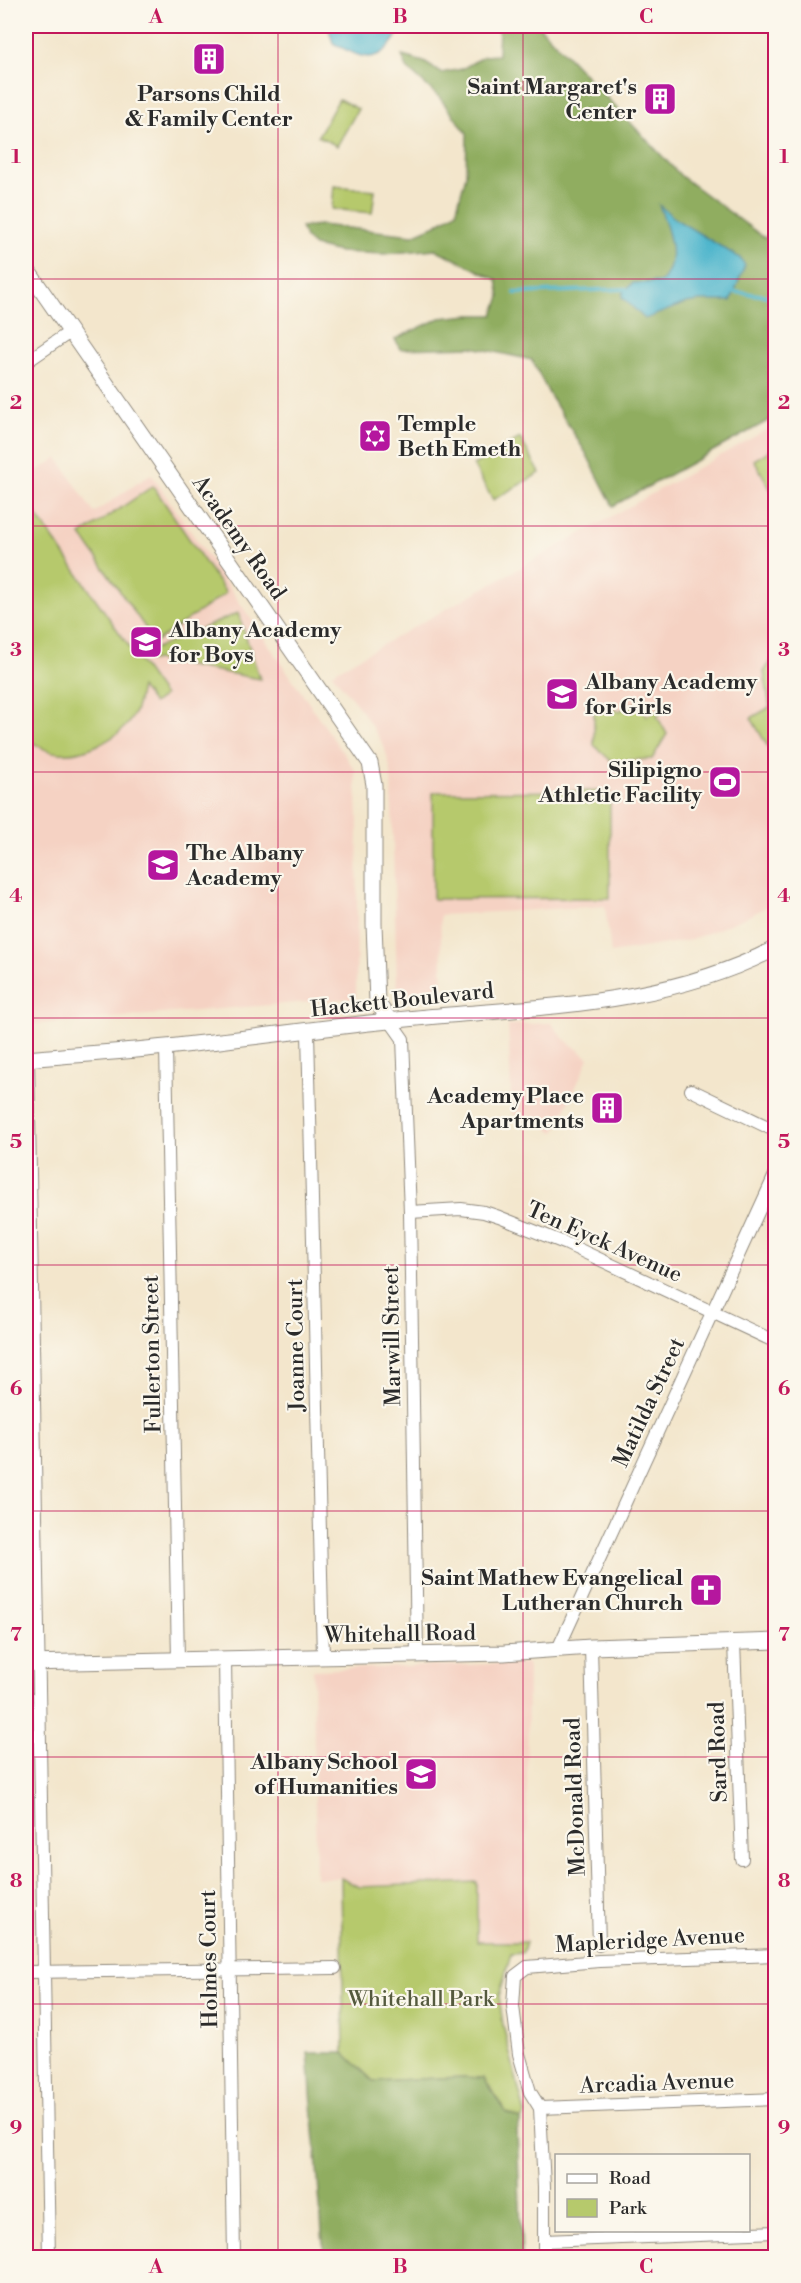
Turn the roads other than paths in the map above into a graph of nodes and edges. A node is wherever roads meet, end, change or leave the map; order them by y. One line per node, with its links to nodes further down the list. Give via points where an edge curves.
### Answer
1 (26, 268): 2 (street, Academy Road)
2 (70, 332): 3 (street); 5 (street, Academy Road, via 370,763 374,785 377,1002)
3 (26, 362)
4 (776, 948): 5 (street, Hackett Boulevard, via 697,980 638,996)
5 (391, 1022): 6 (street, Hackett Boulevard); 12 (street, Marwill Street, via 403,1039)
6 (308, 1032): 7 (street, Hackett Boulevard); 20 (street, Joanne Court)
7 (166, 1047): 8 (street, Hackett Boulevard); 22 (street, Fullerton Street)
8 (27, 1059): 23 (street)
9 (691, 1090): 10 (street)
10 (776, 1131)
11 (776, 1173): 13 (street, Matilda Street)
12 (410, 1212): 13 (street, Ten Eyck Avenue, via 461,1209 500,1217); 19 (street, Marwill Street)
13 (713, 1313): 14 (street, Ten Eyck Avenue); 18 (street, Matilda Street)
14 (776, 1342)
15 (776, 1641): 16 (street, Whitehall Road)
16 (734, 1642): 17 (street, Whitehall Road); 24 (street, Sard Road)
17 (591, 1647): 18 (street, Whitehall Road); 25 (street, McDonald Road)
18 (558, 1649): 19 (street, Whitehall Road)
19 (417, 1654): 20 (street, Whitehall Road)
20 (323, 1657): 21 (street, Whitehall Road)
21 (225, 1659): 22 (street, Whitehall Road); 28 (street, Holmes Court)
22 (178, 1660): 23 (street, Whitehall Road)
23 (33, 1663): 29 (street)
24 (742, 1859)
25 (599, 1946)
26 (776, 1955): 32 (street, Mapleridge Avenue, via 527,1967 515,1976 515,2034 530,2092)
27 (335, 1968): 28 (street)
28 (229, 1969): 29 (street); 36 (street, Holmes Court)
29 (45, 1971): 30 (street); 35 (street)
30 (26, 1972)
31 (776, 2099): 32 (street, Arcadia Avenue)
32 (540, 2108): 34 (street)
33 (776, 2232): 34 (street)
34 (544, 2241): 37 (street)
35 (49, 2258)
36 (234, 2258)
37 (544, 2258)

